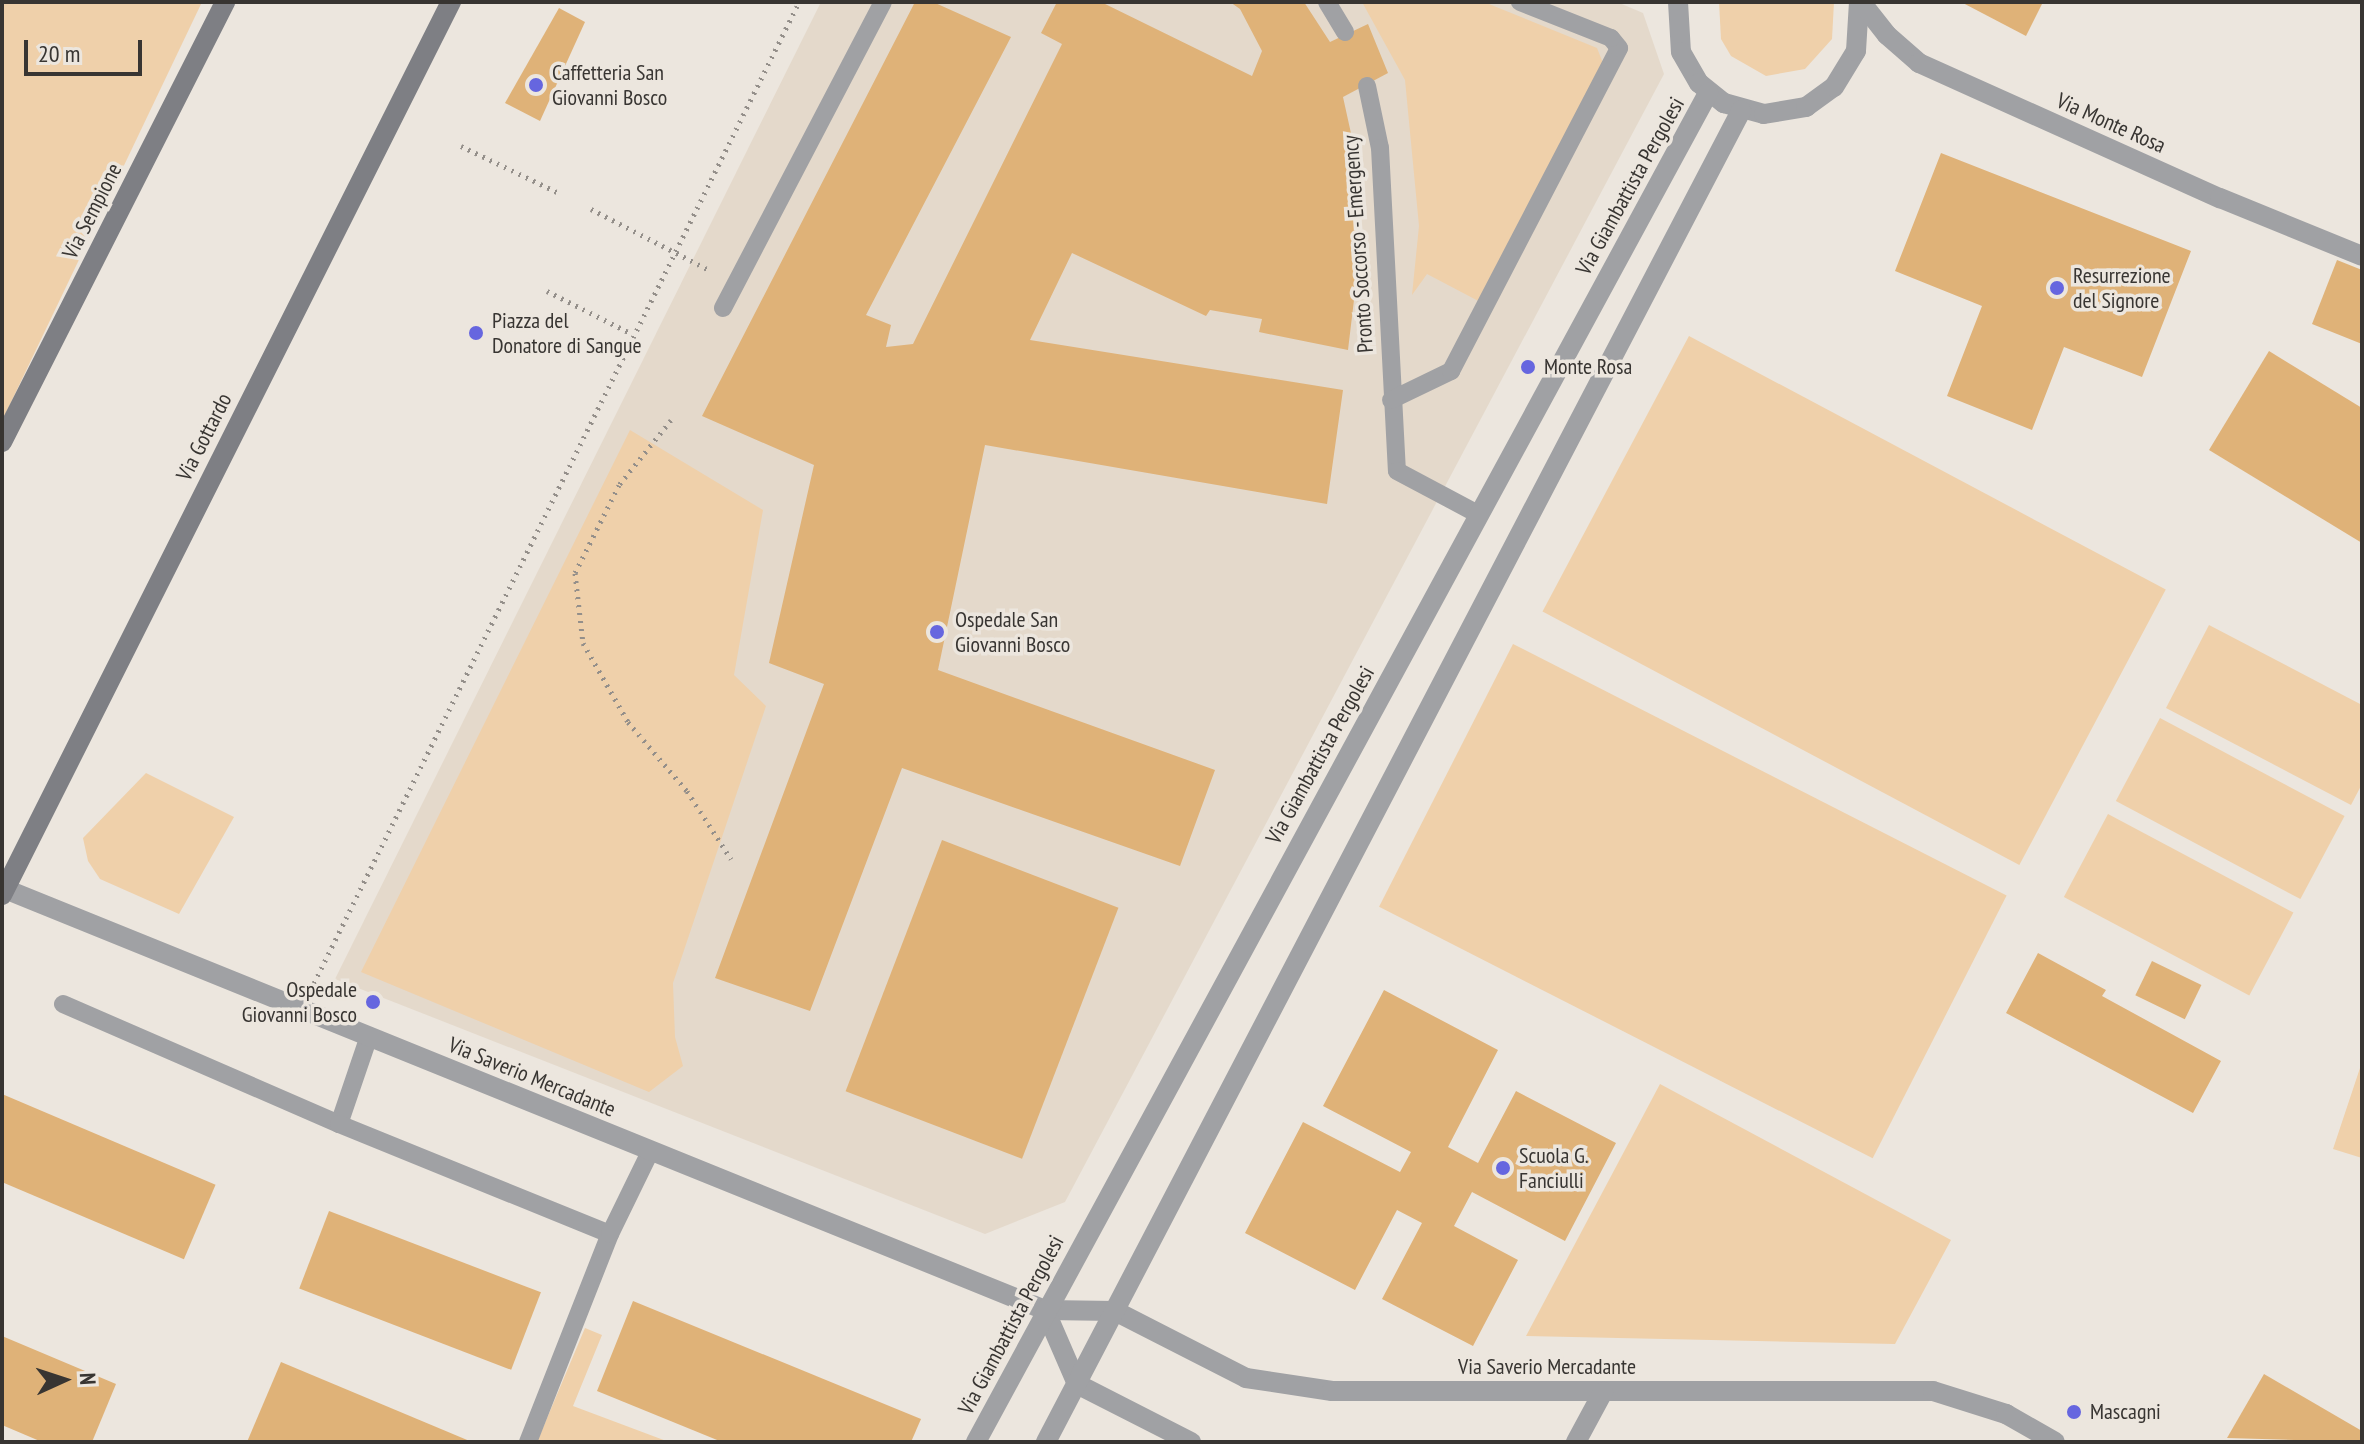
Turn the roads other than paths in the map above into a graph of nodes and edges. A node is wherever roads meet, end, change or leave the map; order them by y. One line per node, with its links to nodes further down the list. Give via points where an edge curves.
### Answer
1 (225, 2): 15 (street, Via Sempione)
2 (451, 2): 17 (street, Via Gottardo)
3 (883, 2): 13 (lane)
4 (1327, 2): 8 (lane)
5 (1520, 2): 14 (lane, via 1611,38 1619,48 1451,371)
6 (1678, 2): 10 (street, via 1681,52)
7 (1860, 2): 11 (street, via 1856,51 1834,87 1786,113); 12 (street, Via Monte Rosa, via 1919,63)
8 (1345, 32)
9 (1367, 86): 14 (lane, Pronto Soccorso - Emergency, via 1380,148)
10 (1708, 93): 11 (street); 16 (street, Via Giambattista Pergolesi)
11 (1741, 111): 24 (street)
12 (2362, 256)
13 (723, 308)
14 (1391, 400): 16 (lane, Pronto Soccorso - Emergency, via 1397,471)
15 (2, 442)
16 (1478, 514): 23 (street, Via Giambattista Pergolesi)
17 (3, 890): 19 (street, Via Saverio Mercadante)
18 (63, 1004): 20 (lane)
19 (369, 1036): 20 (lane); 21 (street, Via Saverio Mercadante)
20 (339, 1124): 22 (lane)
21 (651, 1150): 22 (lane); 23 (street, Via Saverio Mercadante)
22 (610, 1234): 27 (lane)
23 (1045, 1310): 24 (street, Via Saverio Mercadante); 25 (street); 28 (street, Via Giambattista Pergolesi)
24 (1115, 1311): 25 (street); 26 (street, Via Saverio Mercadante, via 1219,1368 1279,1385 1332,1391)
25 (1077, 1384): 29 (street); 30 (street)
26 (1603, 1392): 31 (street); 32 (street, Via Saverio Mercadante, via 1933,1391 2006,1414)
27 (528, 1442)
28 (976, 1442)
29 (1046, 1442)
30 (1191, 1442)
31 (1576, 1442)
32 (2055, 1442)

